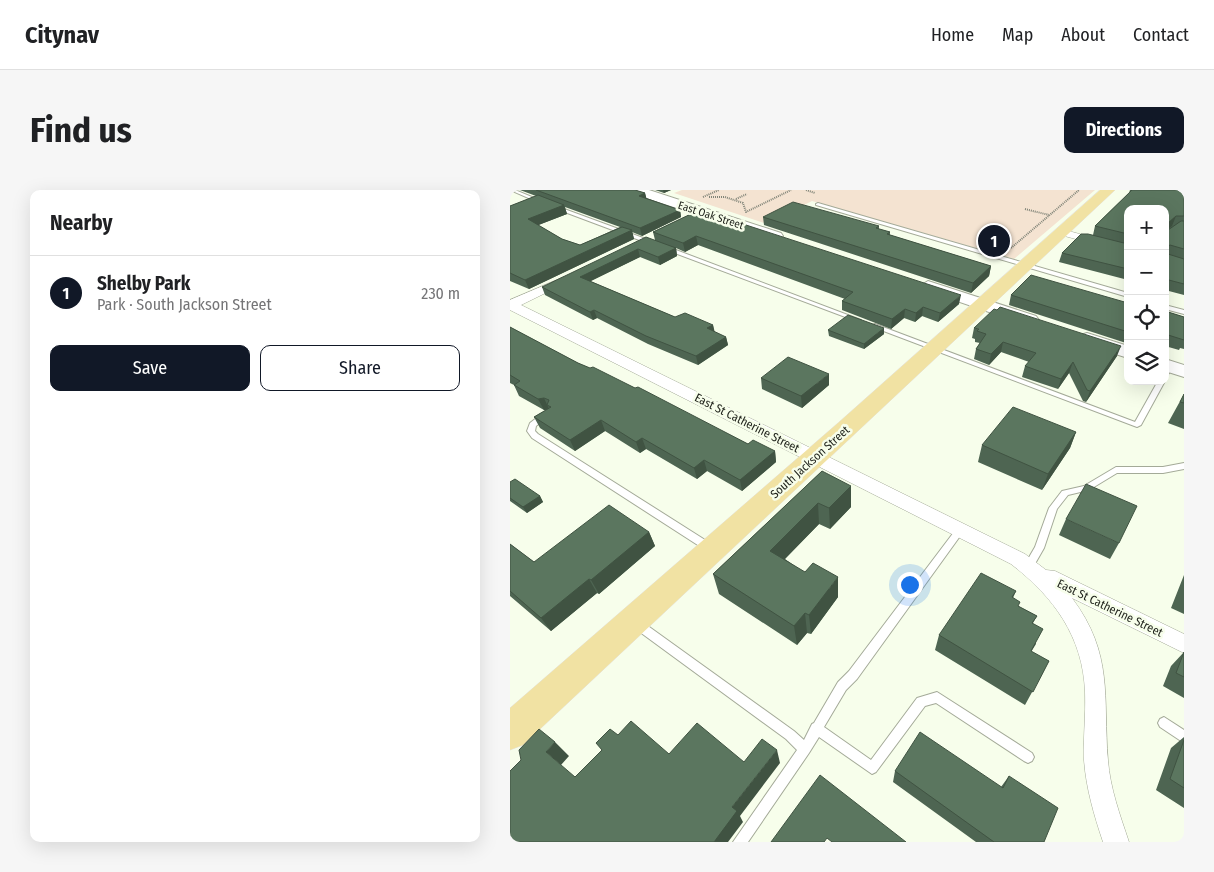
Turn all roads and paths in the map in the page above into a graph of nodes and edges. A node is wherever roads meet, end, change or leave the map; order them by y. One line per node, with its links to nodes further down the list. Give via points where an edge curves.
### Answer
1 (511, 190): 13 (lane)
2 (636, 190): 14 (main road, East Oak Street, via 698,216)
3 (718, 190): 8 (path, via 701,198)
4 (791, 190): 8 (path, via 746,212 743,203)
5 (1079, 190): 11 (path)
6 (1108, 190): 11 (main road, South Jackson Street)
7 (747, 194): 8 (path)
8 (736, 199)
9 (818, 204): 17 (lane)
10 (1025, 209): 11 (path)
11 (1055, 224): 15 (street); 17 (main road, South Jackson Street); 17 (path)
12 (660, 233): 13 (street)
13 (647, 241): 16 (street); 27 (lane)
14 (794, 242)
15 (1124, 249)
16 (629, 250)
17 (1018, 257): 20 (lane); 21 (main road, South Jackson Street)
18 (578, 273): 22 (street)
19 (917, 283): 21 (main road)
20 (1124, 295)
21 (983, 304): 25 (main road); 27 (main road, South Jackson Street)
22 (510, 305): 31 (street, East St Catherine Street)
23 (1169, 308): 24 (lane)
24 (1184, 312)
25 (1046, 325)
26 (1073, 334): 28 (main road)
27 (934, 349): 29 (lane, via 1137,425); 31 (main road, South Jackson Street)
28 (1124, 351)
29 (1161, 385)
30 (549, 413): 34 (lane, via 533,425 531,431 535,436)
31 (814, 458): 33 (street, East St Catherine Street); 34 (main road, South Jackson Street)
32 (1184, 466): 35 (lane, via 1163,470 1116,470 1086,488 1065,493 1053,508)
33 (960, 530): 35 (street, East St Catherine Street); 39 (lane, via 842,686)
34 (712, 549): 36 (main road, South Jackson Street)
35 (1033, 569): 37 (street, East St Catherine Street); 45 (street, East St Catherine Street, via 1070,610 1089,649 1095,681 1096,763)
36 (633, 621): 40 (main road, South Jackson Street); 42 (lane, via 790,735)
37 (1184, 644)
38 (1164, 723): 41 (lane)
39 (816, 728): 42 (lane); 43 (lane, via 872,768 921,702 937,697)
40 (510, 732)
41 (1184, 736)
42 (805, 750): 44 (lane)
43 (1028, 757)
44 (740, 842)
45 (1116, 842)

